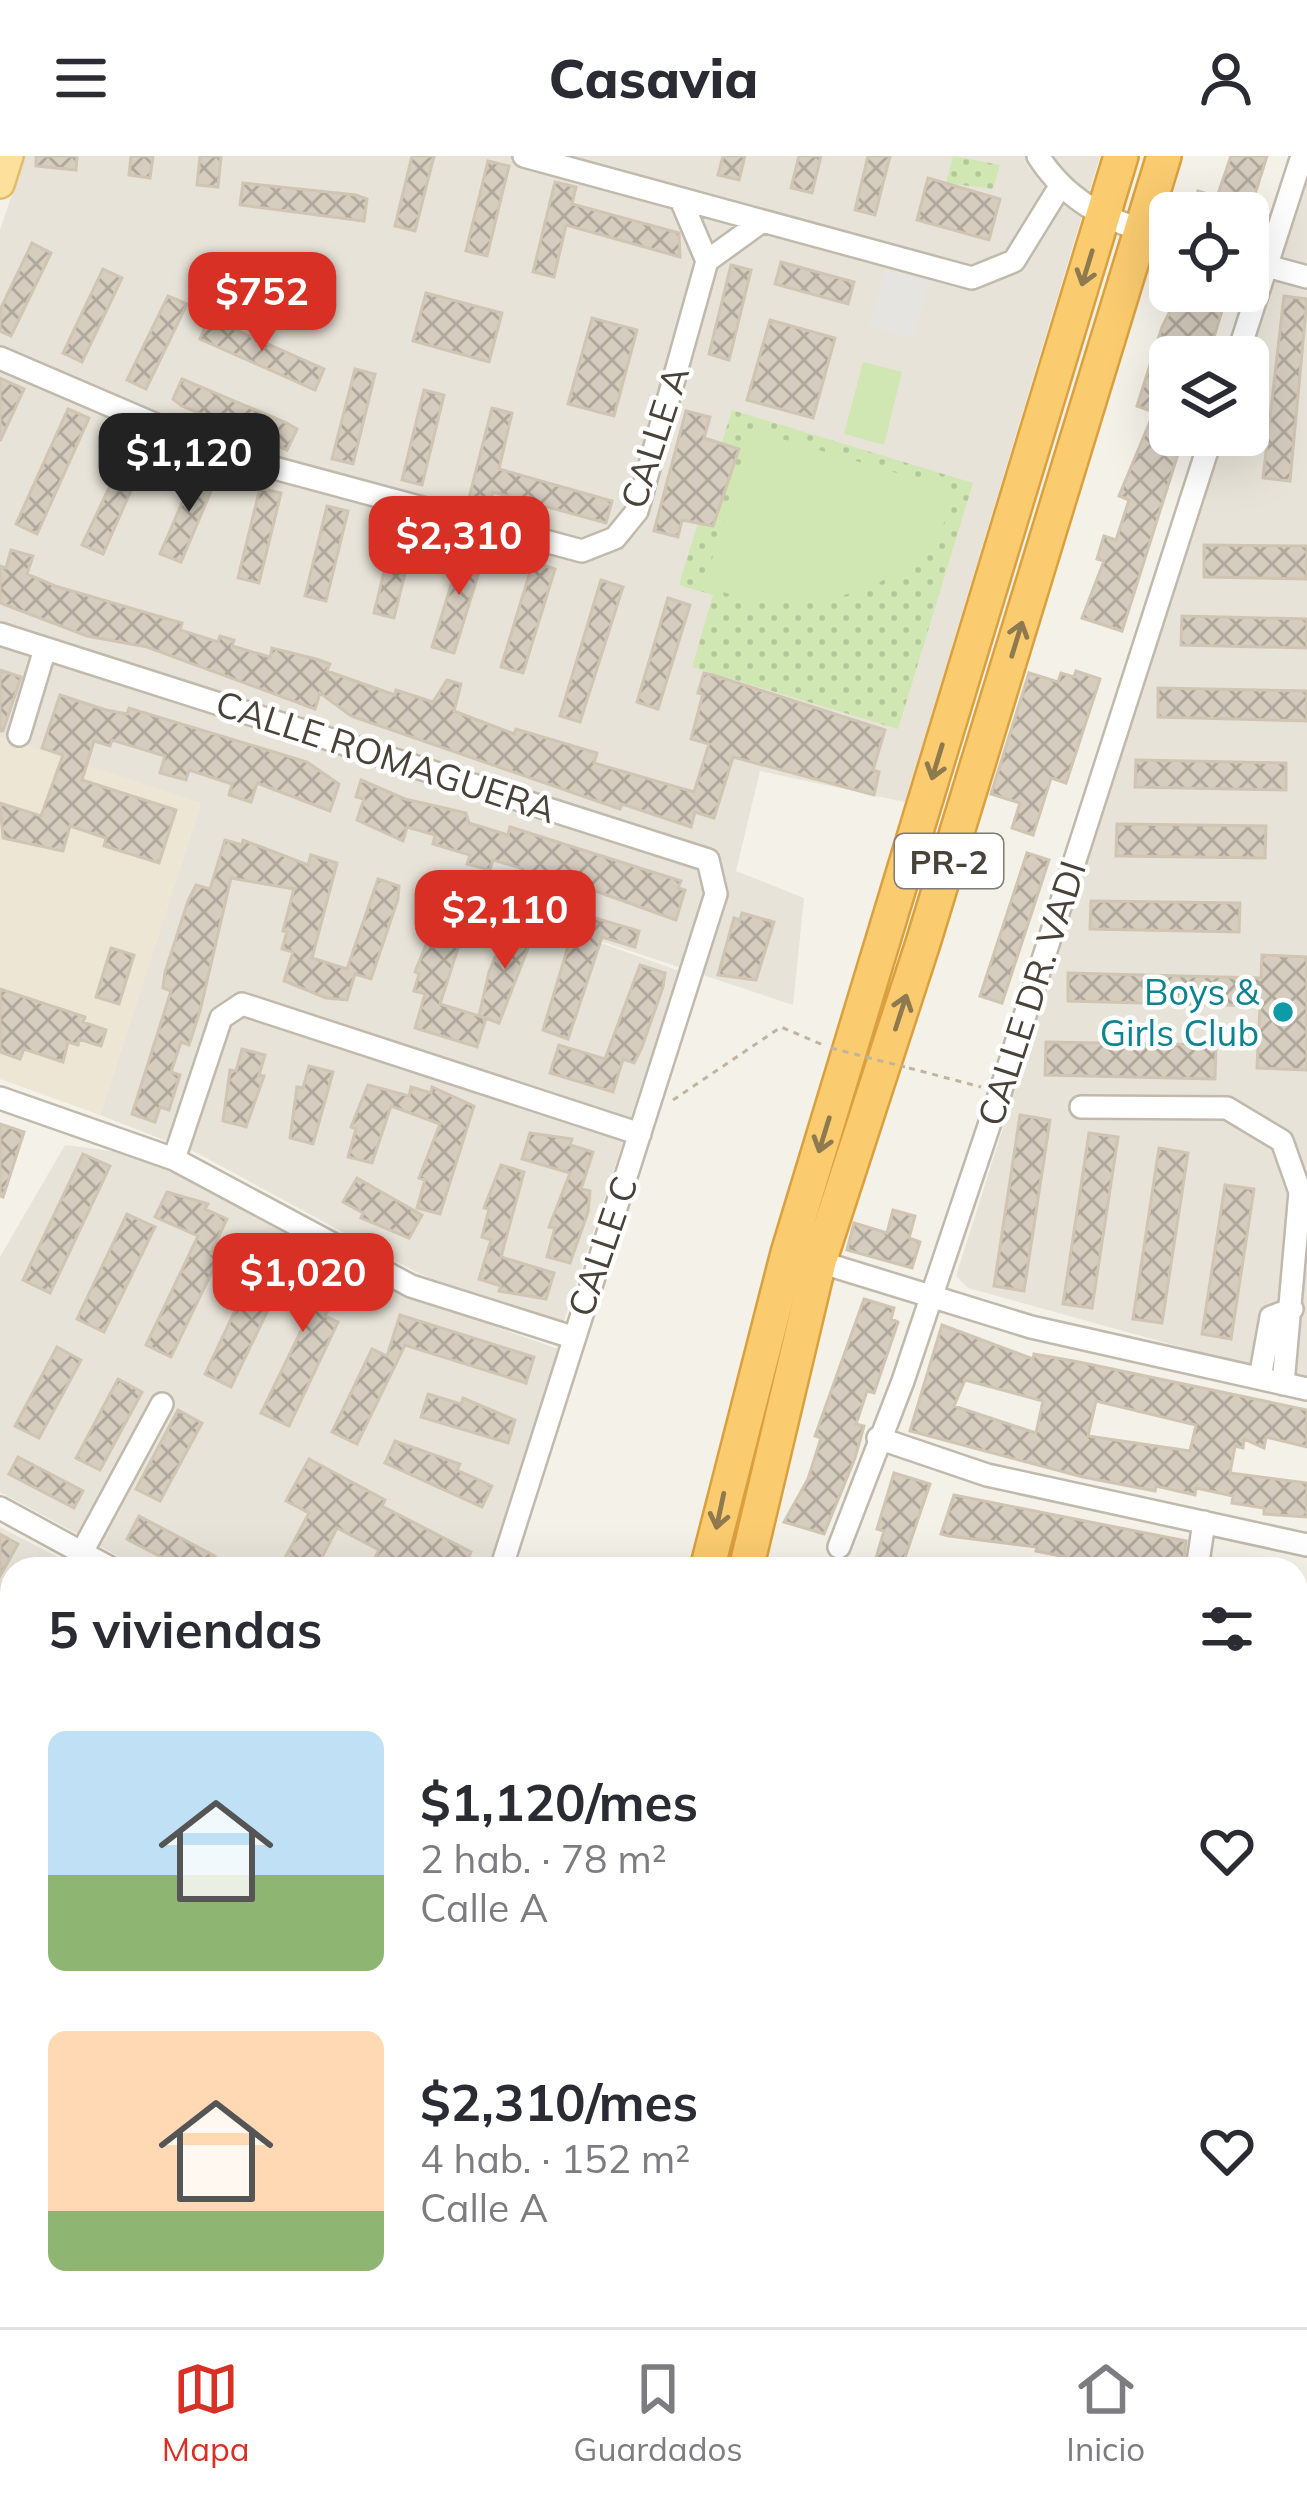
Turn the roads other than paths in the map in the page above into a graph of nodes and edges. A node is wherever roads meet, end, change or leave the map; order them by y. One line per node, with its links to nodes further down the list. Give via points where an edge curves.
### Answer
1 (9, 156): 7 (main road)
2 (524, 156): 10 (street)
3 (1038, 156): 8 (street)
4 (1121, 156): 11 (highway, PR-2)
5 (1164, 156): 9 (highway, PR-2)
6 (1302, 156): 14 (street)
7 (0, 184)
8 (1059, 188): 11 (street); 12 (street, via 1014,261 972,278)
9 (1160, 192)
10 (680, 200): 12 (street); 16 (street)
11 (1102, 217): 13 (street); 47 (highway, PR-2, one-way to 47, via 788,1253)
12 (760, 222): 16 (street)
13 (1149, 233)
14 (1269, 237)
15 (1149, 257): 25 (highway, PR-2, one-way to 15)
16 (707, 261): 19 (street, CALLE A, via 637,511 615,538 583,550 226,455)
17 (1269, 267): 18 (street)
18 (1307, 277)
19 (0, 358)
20 (1205, 456): 32 (street, CALLE DR. VADI)
21 (0, 634): 22 (street, CALLE ROMAGUERA)
22 (45, 650): 23 (street); 24 (street, CALLE ROMAGUERA, via 708,860 716,894)
23 (19, 735)
24 (706, 924): 28 (street, CALLE C)
25 (892, 1073): 31 (highway); 48 (highway, PR-2, via 819,1262)
26 (0, 1098): 29 (street)
27 (1081, 1107): 30 (street, via 1227,1108 1254,1120 1282,1141)
28 (642, 1127): 29 (street, via 242,1004 221,1018); 34 (street, CALLE C)
29 (175, 1159): 34 (street, via 411,1286)
30 (1303, 1208): 33 (street)
31 (836, 1267): 32 (street); 49 (highway, via 772,1522)
32 (932, 1295): 35 (street, via 1031,1327); 39 (street, CALLE DR. VADI)
33 (1292, 1309): 35 (street, via 1271,1317); 36 (street)
34 (572, 1336): 46 (street, CALLE C)
35 (1260, 1378): 36 (street)
36 (1283, 1384): 37 (street)
37 (1307, 1389)
38 (162, 1404): 44 (street)
39 (878, 1438): 41 (street, via 987,1474); 43 (street, CALLE DR. VADI)
40 (0, 1508): 44 (street)
41 (1204, 1522): 42 (street); 50 (street)
42 (1307, 1545)
43 (839, 1547)
44 (82, 1552): 45 (street)
45 (91, 1557)
46 (504, 1557)
47 (710, 1557)
48 (752, 1557)
49 (755, 1557)
50 (1199, 1557)

